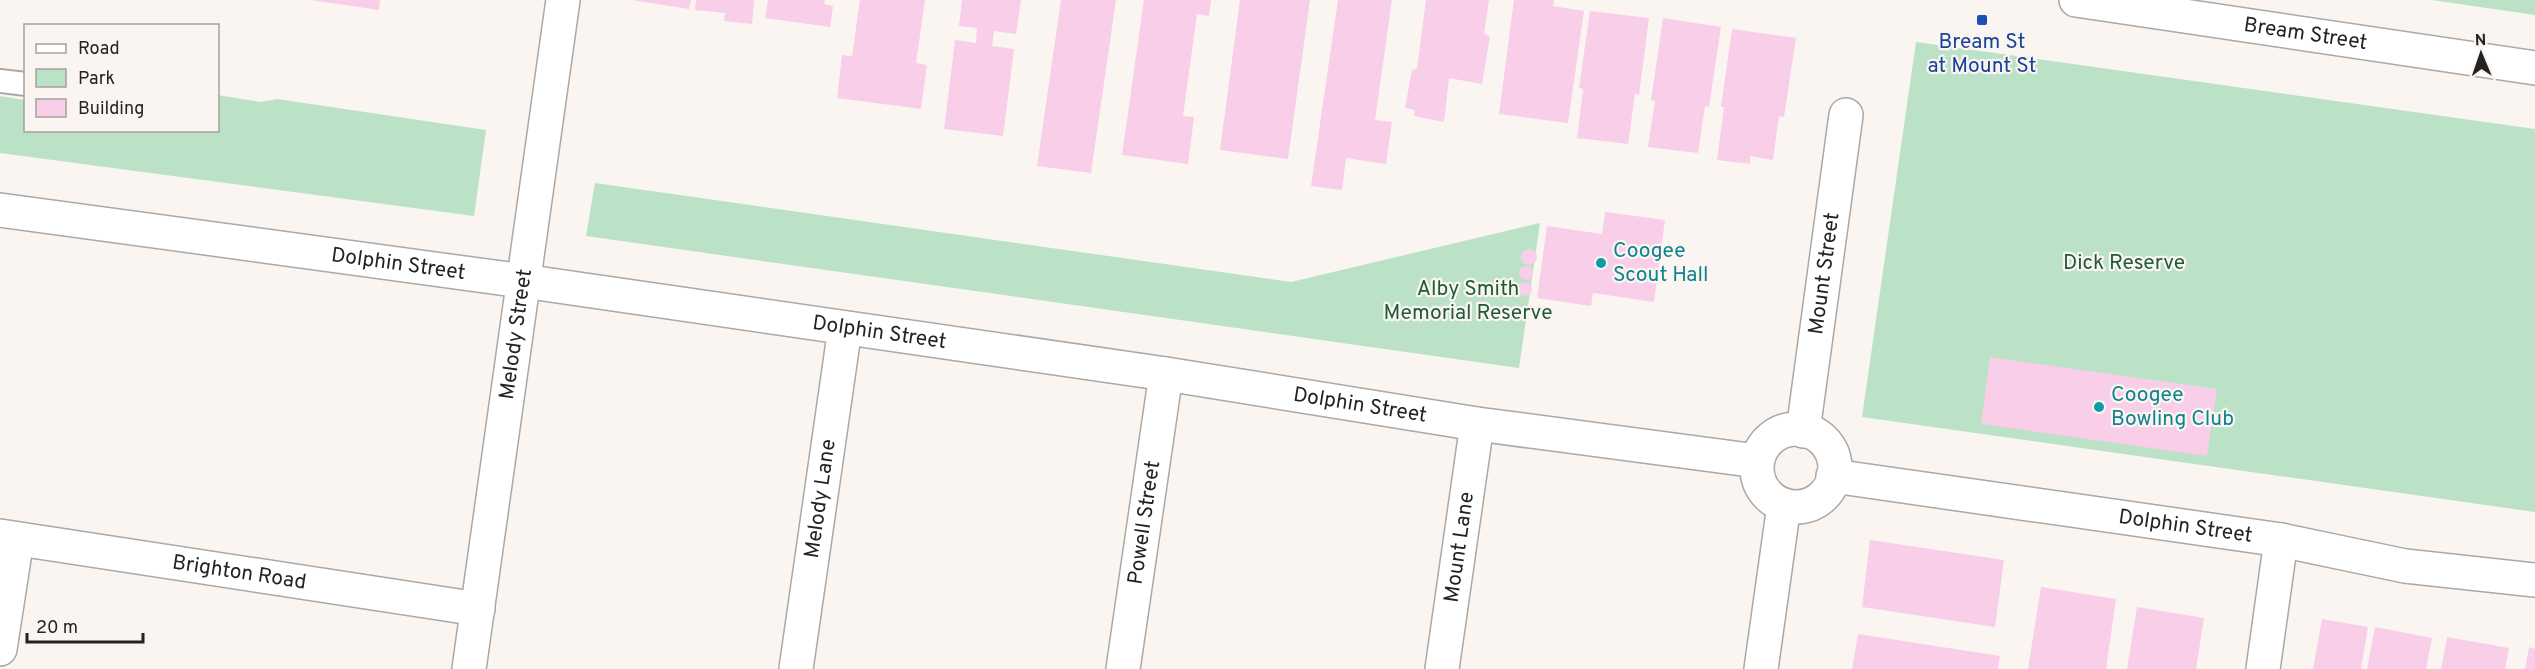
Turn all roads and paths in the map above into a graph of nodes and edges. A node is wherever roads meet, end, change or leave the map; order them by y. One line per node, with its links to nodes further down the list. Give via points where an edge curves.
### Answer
1 (562, 0): 8 (street, Melody Street)
2 (2076, 0): 3 (street, Bream Street)
3 (2535, 68)
4 (0, 81): 5 (lane)
5 (24, 84)
6 (1846, 115): 12 (street, Mount Street)
7 (0, 210): 8 (street, Dolphin Street)
8 (524, 282): 9 (street, Dolphin Street); 19 (street, Melody Street)
9 (844, 328): 10 (street, Dolphin Street); 22 (street, Melody Lane)
10 (1166, 374): 11 (street, Dolphin Street); 23 (street, Powell Street)
11 (1477, 424): 13 (street, Dolphin Street); 24 (street, Mount Lane)
12 (1803, 431): 13 (street, via 1788,430 1774,436); 14 (street, via 1827,447 1833,460)
13 (1757, 461): 15 (street, via 1763,489)
14 (1833, 476): 15 (street, via 1819,500 1805,506); 17 (street, Dolphin Street)
15 (1784, 505): 25 (street)
16 (8, 538): 19 (street, Brighton Road); 20 (street)
17 (2281, 540): 18 (street, Dolphin Street, via 2405,566); 26 (street)
18 (2535, 580)
19 (478, 609): 21 (street, Melody Street)
20 (0, 649)
21 (469, 669)
22 (796, 669)
23 (1123, 669)
24 (1442, 669)
25 (1761, 669)
26 (2263, 669)

